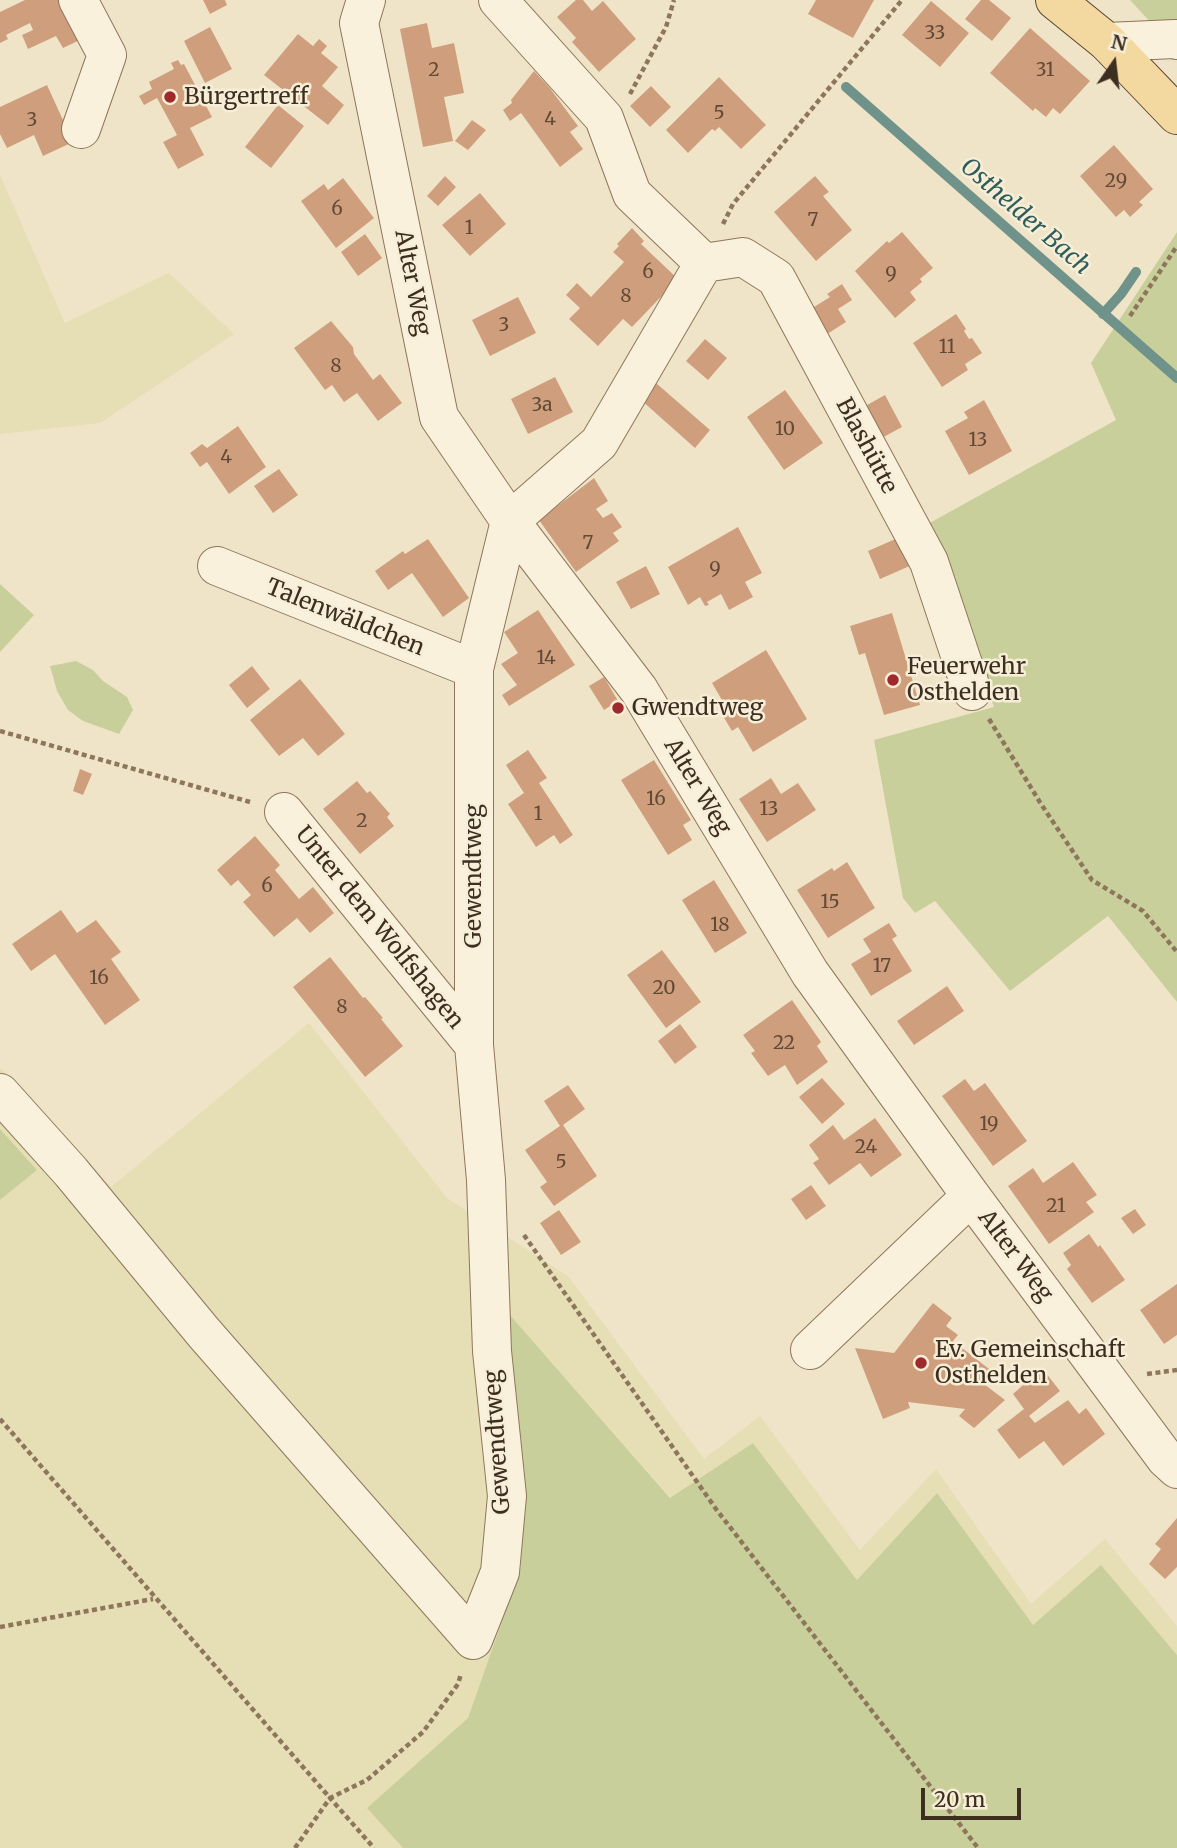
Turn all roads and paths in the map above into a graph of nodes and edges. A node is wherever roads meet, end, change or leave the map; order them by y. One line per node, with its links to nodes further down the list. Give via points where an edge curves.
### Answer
1 (78, 0): 11 (street, via 107,55)
2 (366, 0): 15 (street, Alter Weg, via 359,23 439,417)
3 (498, 0): 10 (street)
4 (674, 0): 10 (path, via 666,27 633,90)
5 (902, 0): 13 (path, via 733,204)
6 (1055, 0): 8 (main road)
7 (1177, 40): 8 (street)
8 (1107, 42): 9 (main road)
9 (1177, 115)
10 (604, 118): 13 (street, via 632,194)
11 (81, 129)
12 (1177, 246): 14 (path)
13 (704, 263): 15 (street, via 599,443); 18 (street, Blashütte, via 743,257 776,278 929,562)
14 (1130, 316)
15 (510, 521): 17 (street, Gewendtweg); 24 (street, Alter Weg, via 639,690 810,973)
16 (217, 566): 17 (street, Talenwäldchen)
17 (474, 669): 22 (street, Gewendtweg)
18 (972, 691): 21 (path, via 1092,880 1143,911)
19 (0, 731): 20 (path)
20 (284, 812): 22 (street, Unter dem Wolfshagen)
21 (1177, 951)
22 (474, 1045): 31 (street, Gewendtweg, via 486,1180 492,1351 507,1496 500,1572)
23 (0, 1093): 31 (street)
24 (971, 1196): 26 (street); 28 (street, Alter Weg)
25 (518, 1226): 35 (path, via 716,1509)
26 (810, 1350)
27 (0, 1419): 29 (path)
28 (1177, 1469)
29 (154, 1599): 30 (path); 32 (path)
30 (0, 1627)
31 (473, 1640): 32 (path, via 458,1684 423,1732 367,1780)
32 (330, 1798): 33 (path); 34 (path)
33 (295, 1848)
34 (374, 1848)
35 (978, 1848)

